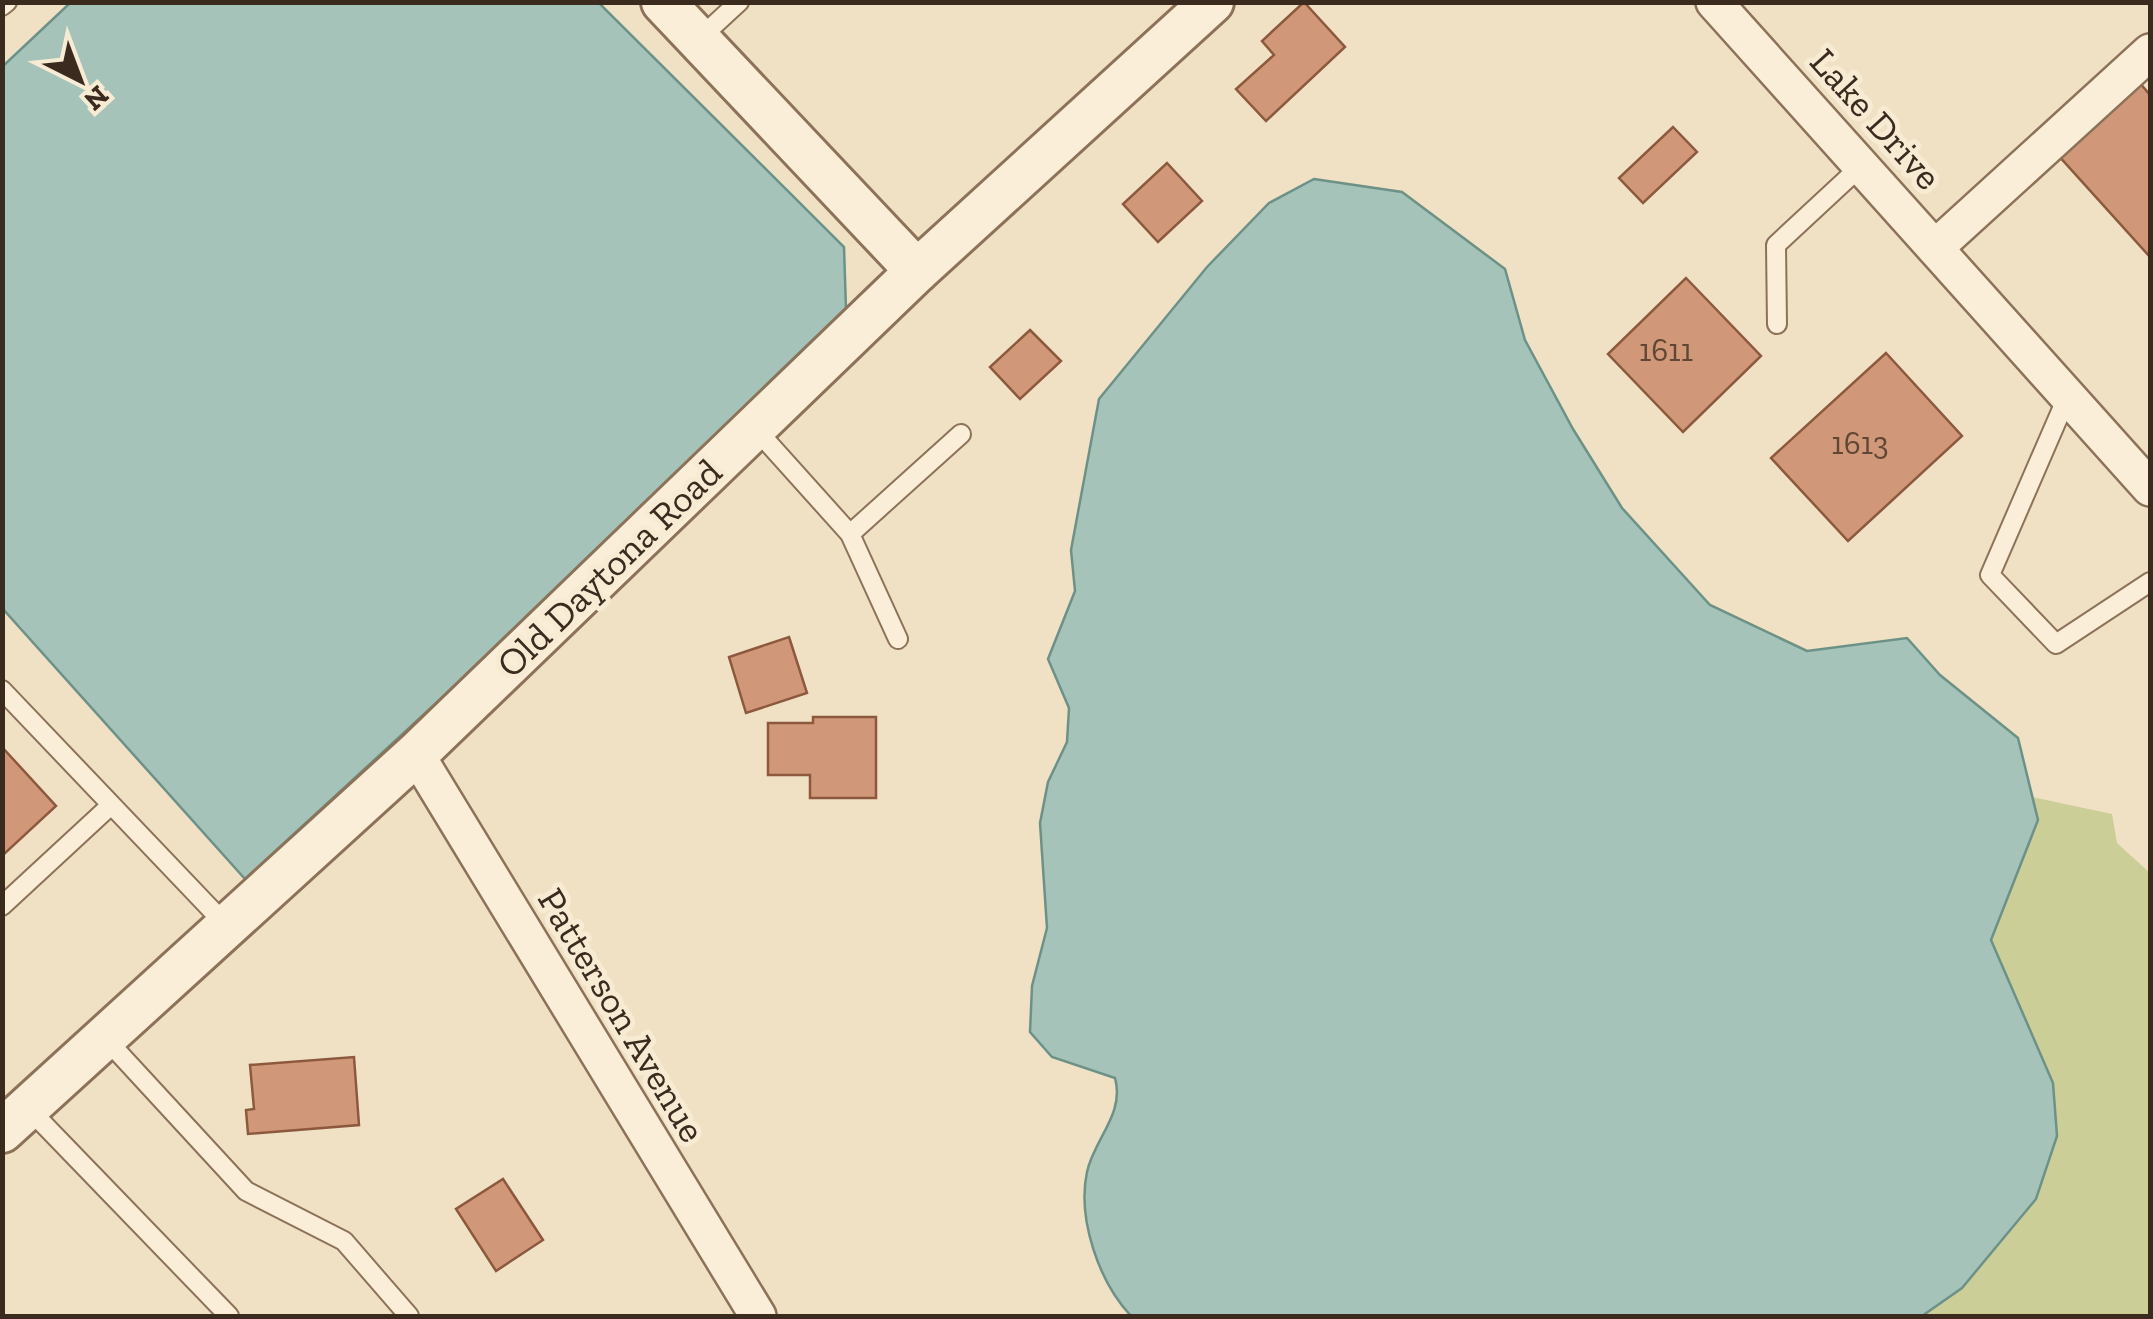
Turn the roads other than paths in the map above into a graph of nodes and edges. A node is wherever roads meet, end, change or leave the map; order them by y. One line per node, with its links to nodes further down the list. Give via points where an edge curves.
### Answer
1 (663, 2): 5 (street)
2 (739, 2): 5 (lane)
3 (1212, 2): 9 (street, Old Daytona Road)
4 (1714, 2): 7 (street, Lake Drive)
5 (698, 40): 9 (street)
6 (2150, 52): 8 (street, Lake Drive)
7 (1861, 166): 8 (street, Lake Drive); 10 (lane, via 1776,244)
8 (1935, 248): 11 (street, Lake Drive)
9 (917, 271): 12 (street, Old Daytona Road)
10 (1777, 324)
11 (2068, 396): 14 (street, Lake Drive); 16 (lane, via 1990,575 2056,644)
12 (754, 428): 15 (lane); 19 (street, Old Daytona Road)
13 (961, 434): 15 (lane)
14 (2150, 488)
15 (850, 534): 17 (lane)
16 (2150, 582)
17 (898, 639)
18 (2, 690): 20 (lane)
19 (416, 754): 22 (street, Old Daytona Road); 27 (street, Patterson Avenue)
20 (110, 806): 21 (lane); 22 (lane)
21 (2, 906)
22 (228, 926): 23 (street, Old Daytona Road)
23 (104, 1038): 24 (street, Old Daytona Road); 26 (lane, via 246,1191 344,1241)
24 (15, 1119): 25 (lane)
25 (229, 1316)
26 (409, 1316)
27 (758, 1316)

